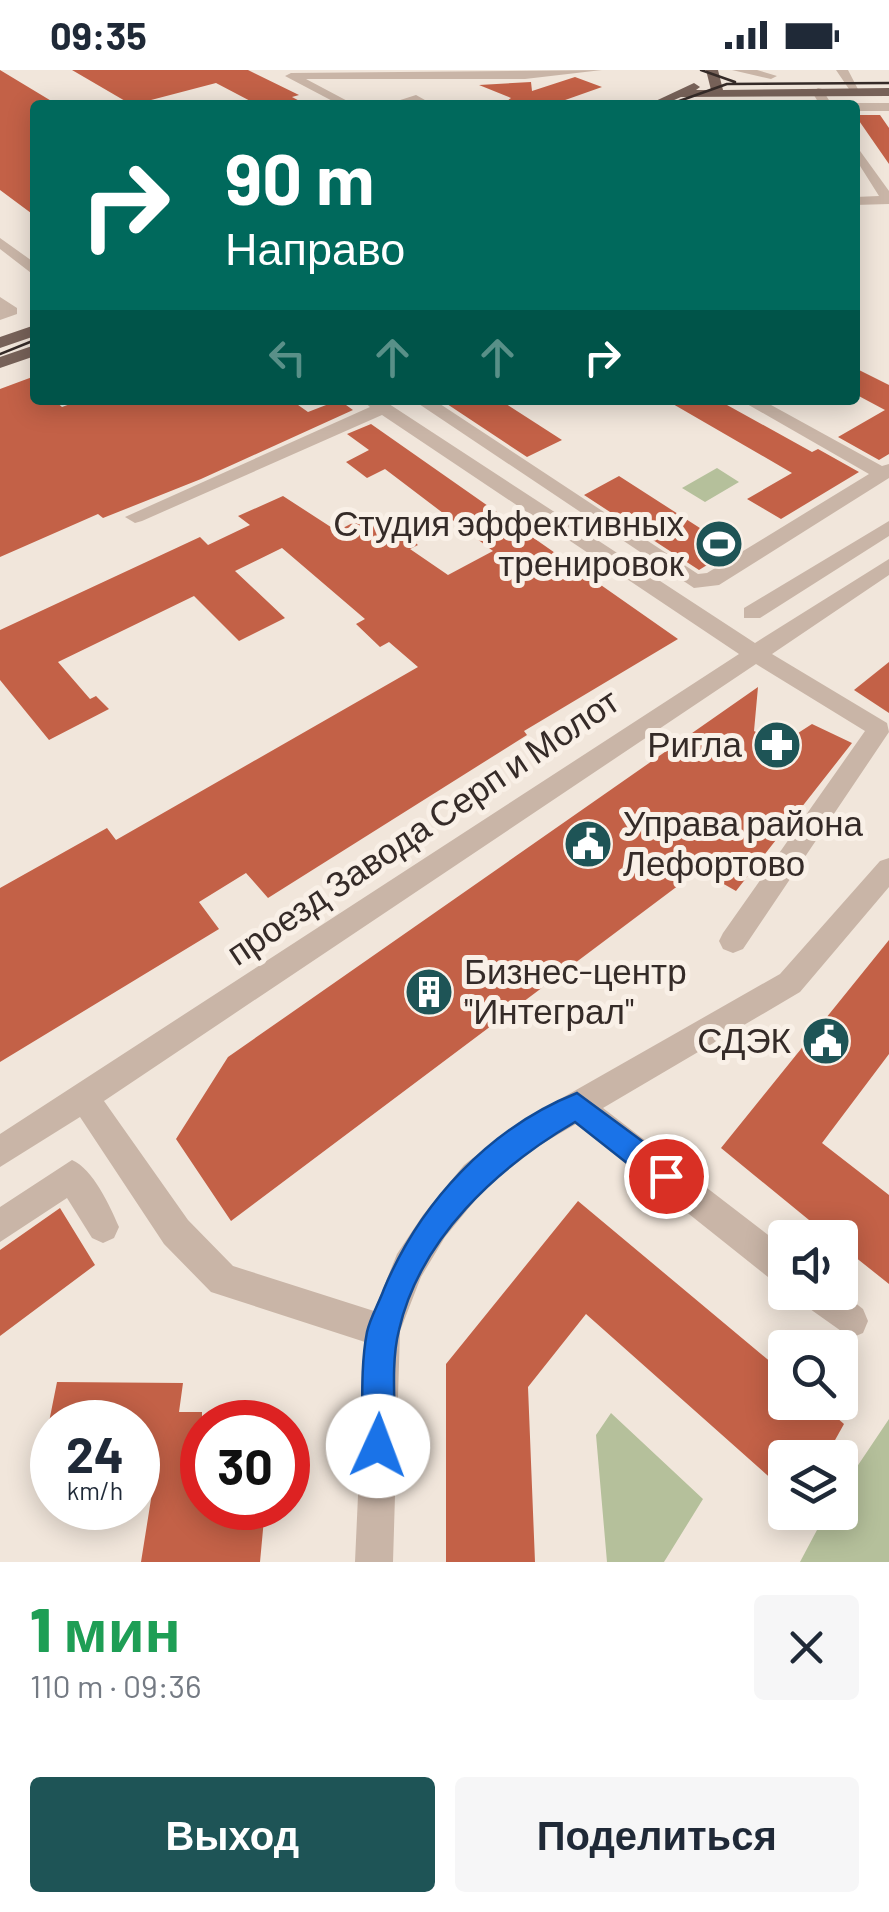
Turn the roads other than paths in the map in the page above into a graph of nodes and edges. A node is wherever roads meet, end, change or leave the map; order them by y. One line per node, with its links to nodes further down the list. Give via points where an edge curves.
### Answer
1 (596, 70): 5 (street)
2 (712, 70): 13 (main road)
3 (738, 70): 7 (street)
4 (842, 70): 11 (street)
5 (550, 72): 6 (street)
6 (284, 73): 14 (street)
7 (771, 76)
8 (695, 77): 13 (main road)
9 (440, 90): 15 (street)
10 (818, 92): 11 (main road); 13 (main road); 17 (street)
11 (856, 92): 12 (main road)
12 (889, 92)
13 (716, 94): 16 (main road)
14 (340, 100)
15 (425, 100)
16 (697, 100)
17 (823, 100)
18 (860, 107): 19 (street)
19 (889, 107)
20 (860, 156): 21 (street)
21 (869, 170): 22 (street); 23 (street, via 888,200)
22 (888, 170)
23 (860, 201)
24 (0, 242): 25 (street)
25 (30, 268)
26 (0, 302): 27 (street, via 11,312)
27 (0, 315)
28 (30, 332): 29 (main road)
29 (0, 344)
30 (30, 352): 31 (main road)
31 (0, 364)
32 (375, 405): 37 (street)
33 (379, 405): 41 (street)
34 (430, 405): 36 (street, via 557,484 687,579 705,582)
35 (758, 405): 36 (street)
36 (886, 472)
37 (136, 517)
38 (889, 527): 40 (street)
39 (889, 566): 41 (street, проезд Завода Серп и Молот)
40 (752, 614)
41 (754, 653): 43 (street, via 879,729); 44 (street, проезд Завода Серп и Молот)
42 (888, 872): 45 (street, via 790,982)
43 (733, 940)
44 (84, 1097): 46 (street, проезд Завода Серп и Молот); 52 (street, via 176,1232 223,1280)
45 (577, 1106): 49 (street); 52 (street, via 498,1156 455,1198 409,1266)
46 (0, 1152)
47 (0, 1226): 48 (street, via 72,1176)
48 (104, 1227)
49 (768, 1256)
50 (837, 1310): 51 (street)
51 (851, 1321)
52 (383, 1331): 53 (street)
53 (374, 1562)

